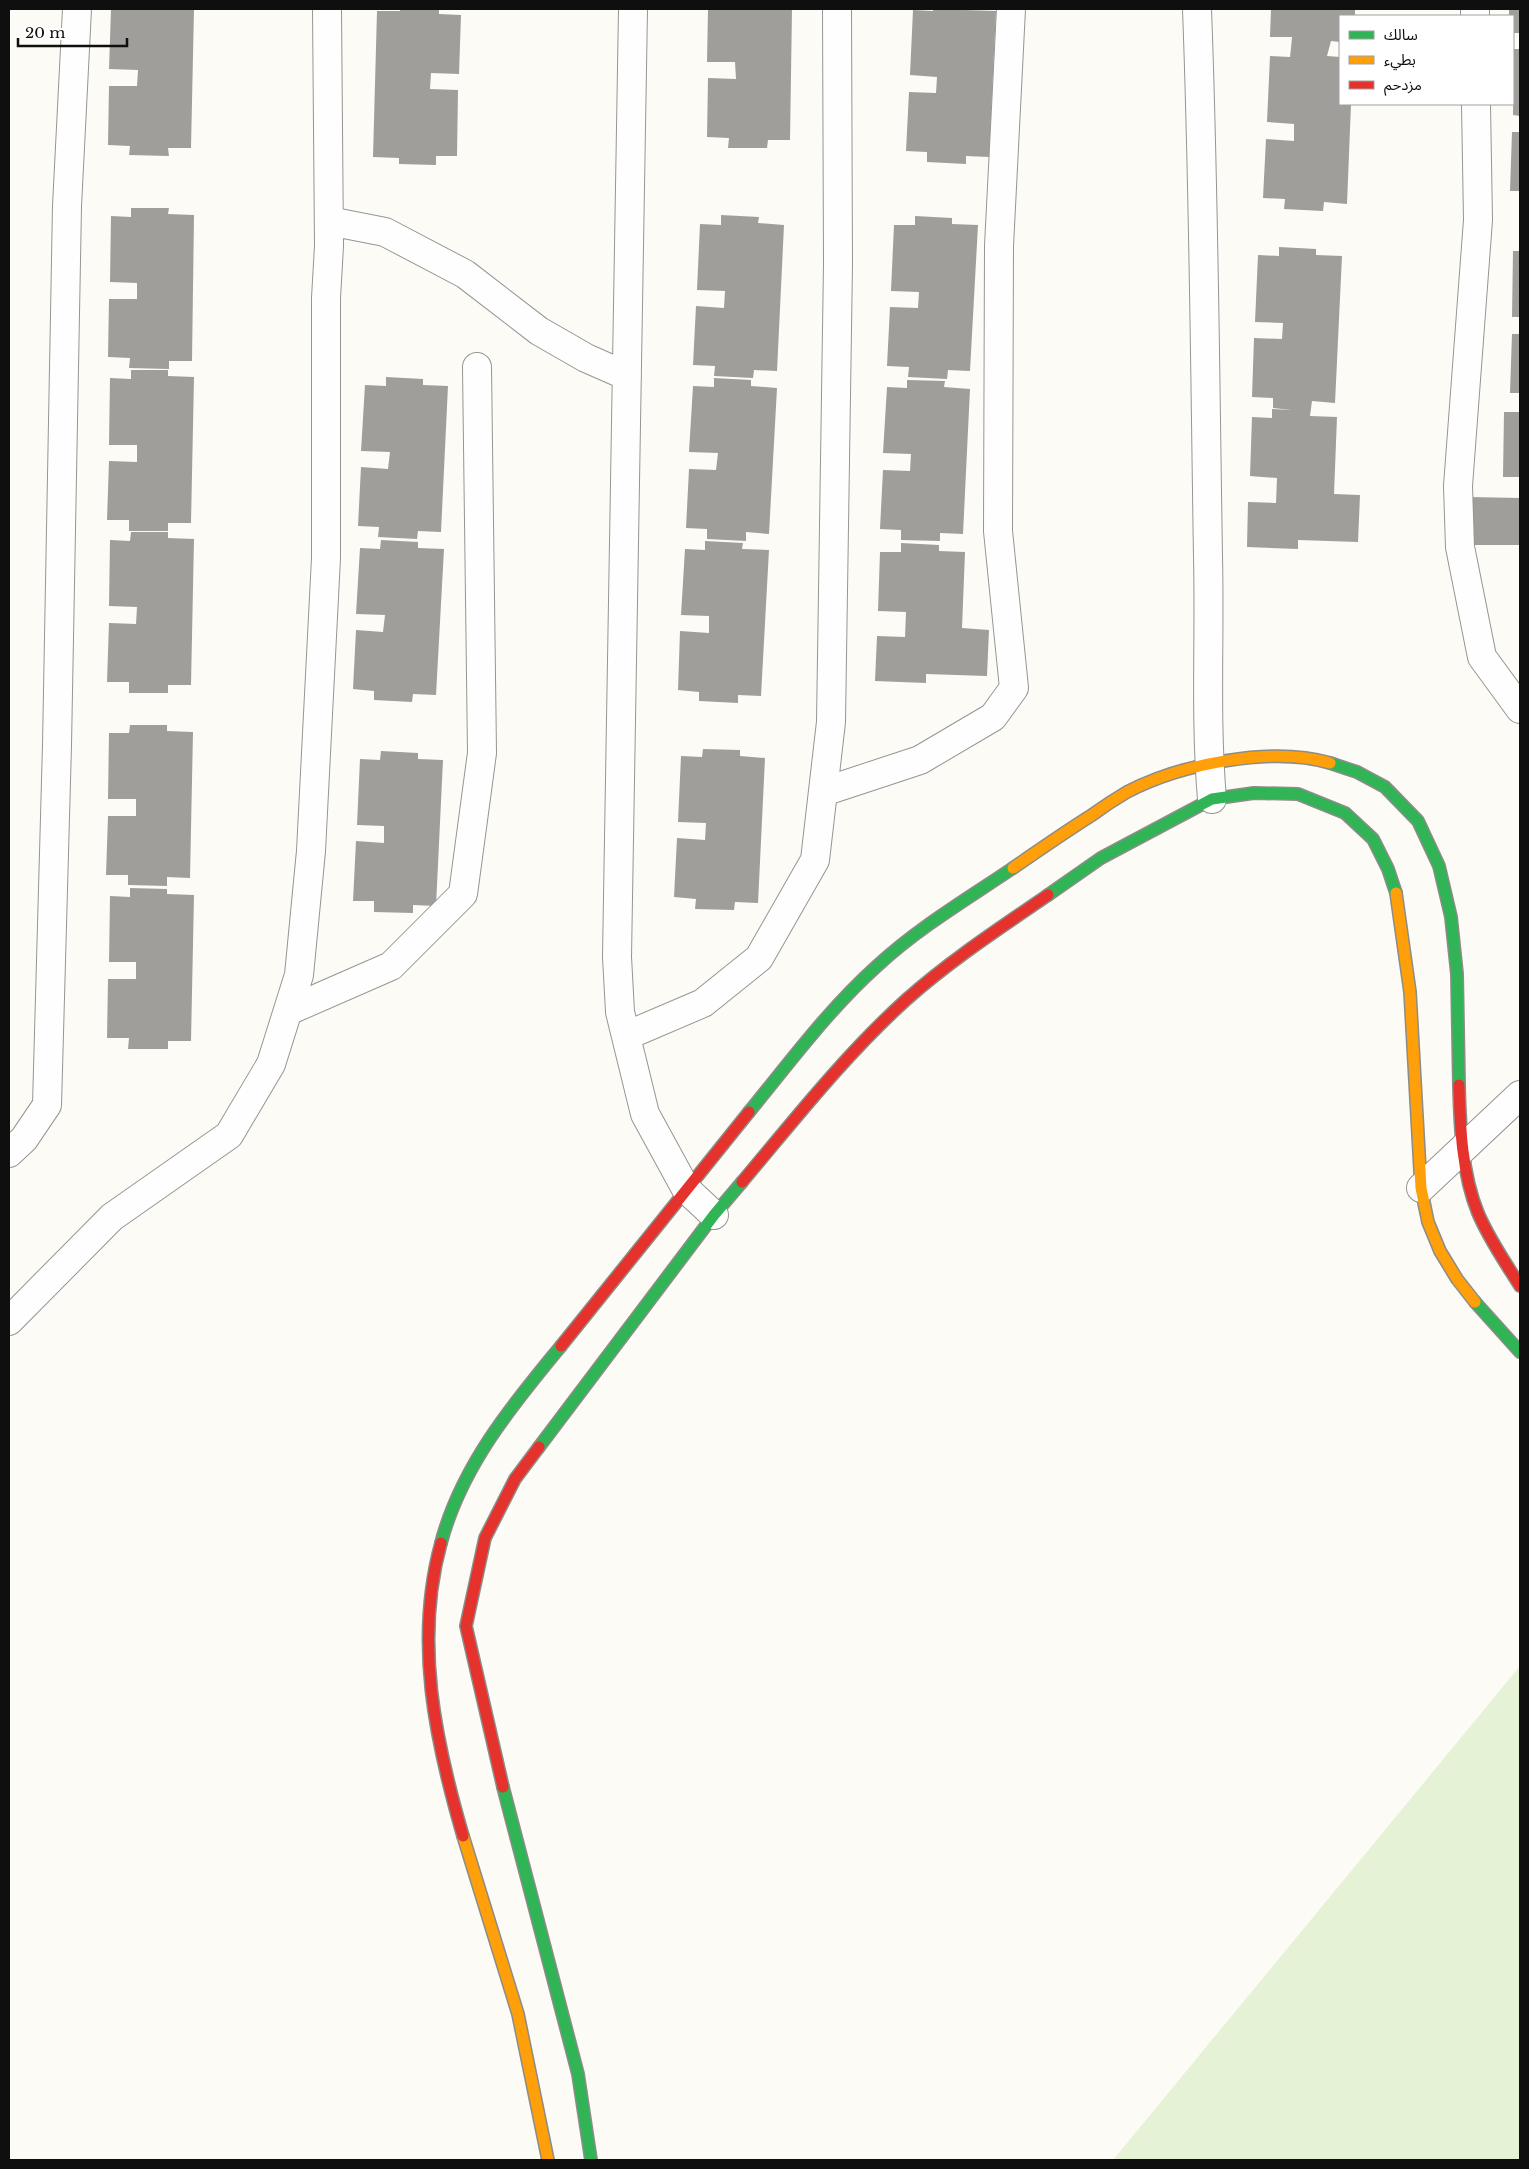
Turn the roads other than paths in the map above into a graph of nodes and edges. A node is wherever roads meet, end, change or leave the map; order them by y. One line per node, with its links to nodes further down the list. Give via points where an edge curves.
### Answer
1 (76, 9): 19 (street, via 67,206 57,745 46,1104 24,1139)
2 (327, 9): 8 (street)
3 (633, 9): 10 (street)
4 (837, 9): 13 (street, via 838,264 831,722)
5 (1011, 9): 13 (street, via 999,246 998,531 1014,688 993,717 920,760)
6 (1196, 9): 12 (street, via 1202,143)
7 (1476, 105): 11 (street, via 1478,220 1458,486 1460,547 1482,657)
8 (329, 221): 10 (street, via 393,236 465,274 539,331 586,358); 15 (street, via 326,558 311,851 299,975)
9 (478, 367): 15 (street, via 482,753 463,894 391,966)
10 (627, 376): 16 (street, via 617,957 620,1012)
11 (1520, 710)
12 (1209, 763): 14 (street); 18 (street, via 1270,757 1344,766 1385,788 1416,817 1440,866 1452,925); 21 (street, via 1131,790 919,932 865,976 822,1023)
13 (823, 792): 16 (street, via 816,860 759,958 703,1003)
14 (1212, 799): 20 (street, via 1254,793 1298,794 1345,813 1373,839 1388,869 1398,900 1410,992); 22 (street, via 1101,858 974,946 908,998 849,1056)
15 (288, 1011): 24 (street, via 271,1064 229,1135 112,1216)
16 (626, 1036): 21 (street, via 645,1114)
17 (1520, 1095): 18 (street)
18 (1464, 1149): 20 (street); 23 (street, via 1468,1184 1483,1228)
19 (9, 1153)
20 (1421, 1188): 25 (street, via 1428,1222 1440,1251 1484,1313)
21 (686, 1189): 22 (street); 26 (street, via 584,1321 508,1410 476,1458 450,1511 434,1567 426,1624 428,1682 440,1751 519,2018)
22 (714, 1215): 27 (street, via 515,1479 485,1538 466,1626 512,1826 578,2074)
23 (1520, 1286)
24 (9, 1320)
25 (1520, 1352)
26 (548, 2160)
27 (591, 2160)

